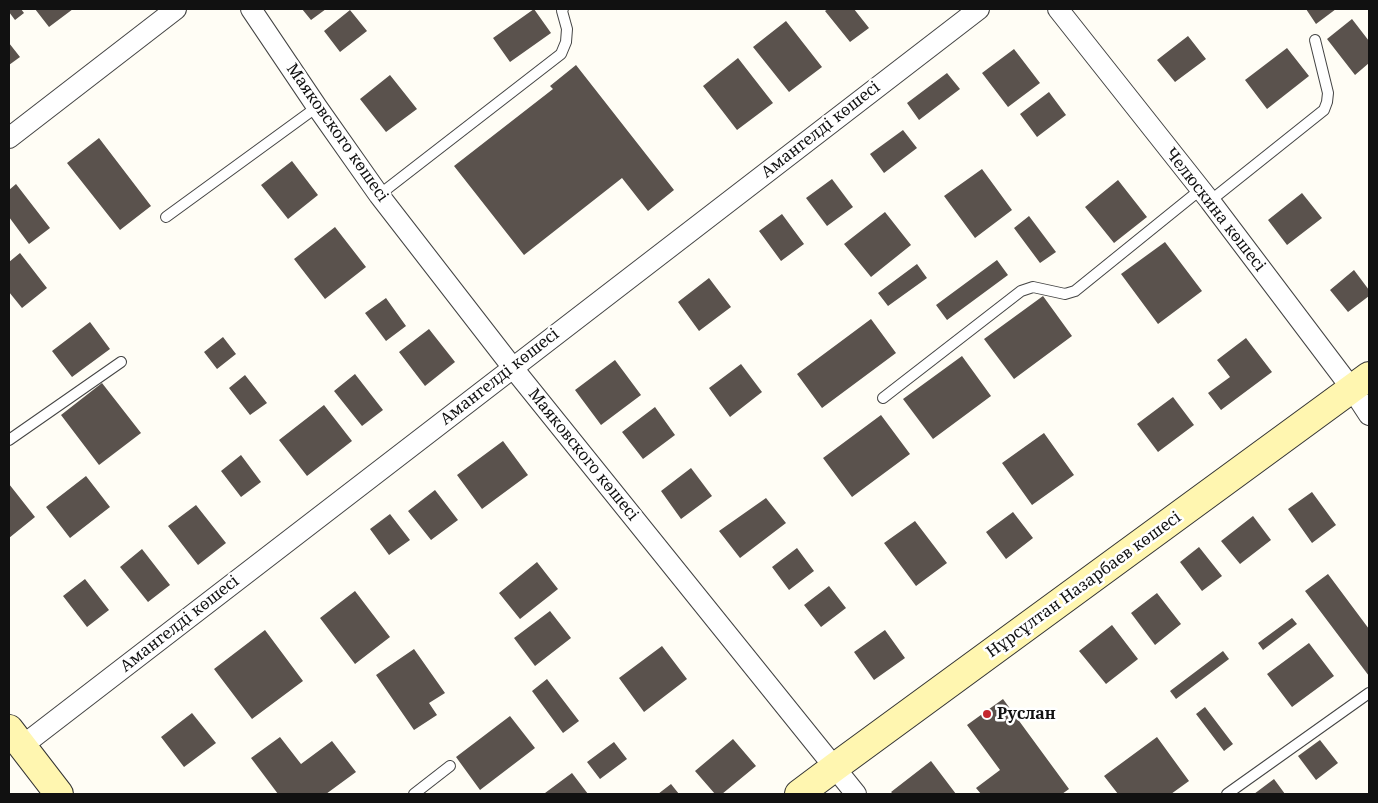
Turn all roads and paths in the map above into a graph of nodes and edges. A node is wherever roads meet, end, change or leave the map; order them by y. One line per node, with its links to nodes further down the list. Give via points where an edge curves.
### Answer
1 (176, 9): 8 (street)
2 (252, 9): 7 (street, Маяковского көшесі)
3 (563, 9): 9 (lane, via 567,29 561,54)
4 (979, 9): 13 (street, Амангелді көшесі)
5 (1058, 9): 10 (street, Челюскина көшесі)
6 (1314, 40): 10 (lane, via 1328,93 1324,110)
7 (317, 107): 9 (street, Маяковского көшесі); 11 (lane)
8 (9, 138)
9 (379, 195): 13 (street, Маяковского көшесі)
10 (1205, 195): 14 (street, Челюскина көшесі); 15 (lane, via 1075,291 1065,294 1033,286 1021,292)
11 (166, 217)
12 (121, 362): 17 (lane)
13 (513, 368): 19 (street, Амангелді көшесі); 21 (street, Маяковского көшесі)
14 (1361, 382): 16 (street, Челюскина көшесі); 21 (street, Нұрсұлтан Назарбаев көшесі)
15 (883, 398)
16 (1369, 415)
17 (9, 440)
18 (1369, 693): 26 (lane)
19 (15, 737): 22 (street)
20 (450, 766): 23 (lane)
21 (835, 766): 24 (street, Нұрсұлтан Назарбаев көшесі); 25 (street, Маяковского көшесі)
22 (59, 794)
23 (414, 794)
24 (799, 794)
25 (856, 794)
26 (1227, 794)

